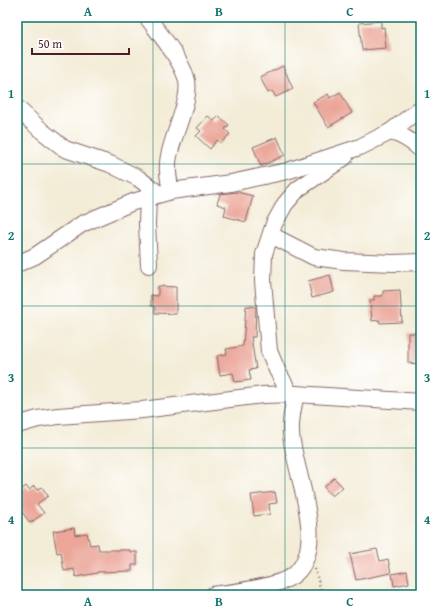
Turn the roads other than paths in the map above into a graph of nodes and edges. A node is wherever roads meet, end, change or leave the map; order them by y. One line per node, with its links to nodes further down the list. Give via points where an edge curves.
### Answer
1 (148, 17): 7 (street, via 174,54 186,78 187,93)
2 (17, 108): 7 (street, via 65,149 110,164 138,178)
3 (421, 108): 4 (street)
4 (390, 132): 5 (street); 6 (street, via 401,135)
5 (360, 147): 7 (street, via 287,171 232,183); 8 (street, via 298,189 285,204)
6 (421, 150)
7 (159, 194): 10 (street, via 82,224 35,256); 11 (street, via 147,224)
8 (271, 235): 9 (street, via 314,257 393,264); 12 (street, via 264,254 263,281 269,351 277,370)
9 (421, 262)
10 (17, 264)
11 (149, 265)
12 (293, 394): 13 (street); 14 (street, via 58,416); 15 (street, via 291,434 305,495 309,529 308,552 304,564 294,574 271,585)
13 (421, 402)
14 (17, 425)
15 (214, 595)

